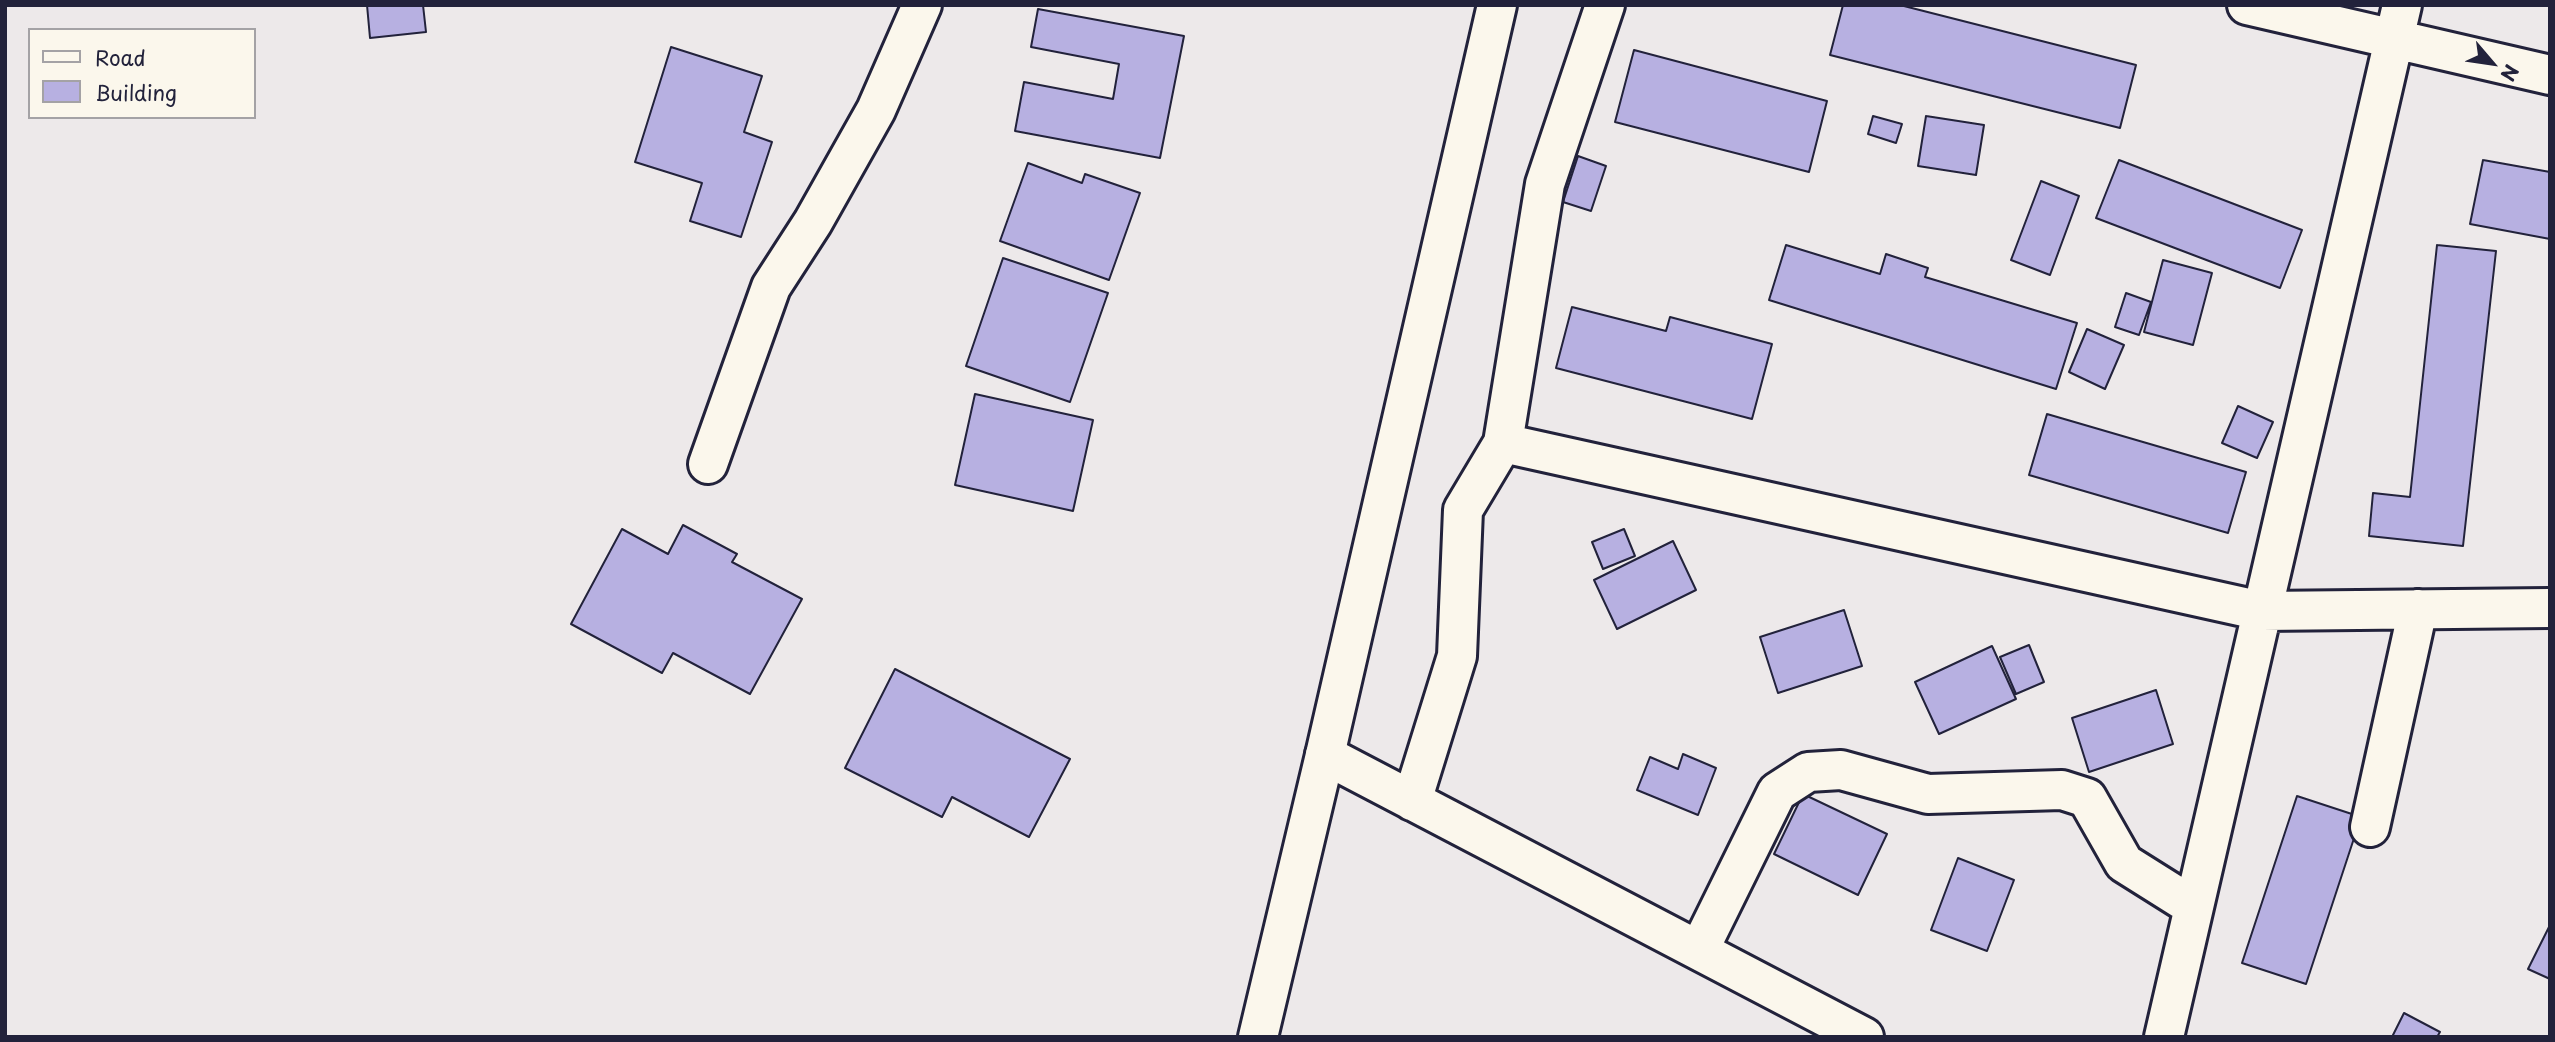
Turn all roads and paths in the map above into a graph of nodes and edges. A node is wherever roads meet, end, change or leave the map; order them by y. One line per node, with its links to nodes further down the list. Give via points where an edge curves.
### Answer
1 (922, 5): 8 (street, via 876,110 771,287)
2 (1497, 5): 12 (street)
3 (1605, 5): 7 (street, via 1545,184)
4 (2247, 5): 5 (street)
5 (2398, 23): 6 (street); 11 (street)
6 (2550, 75)
7 (1503, 443): 11 (street); 13 (street, via 1463,510 1457,656)
8 (708, 464)
9 (2550, 608): 10 (street)
10 (2417, 610): 11 (street); 14 (street)
11 (2262, 611): 15 (street)
12 (1325, 755): 13 (street); 17 (street)
13 (1412, 800): 16 (street)
14 (2370, 828)
15 (2194, 907): 16 (street, via 2124,863 2087,798 2062,790 1928,794 1841,770 1808,772 1777,792); 19 (street)
16 (1699, 950): 18 (street)
17 (1258, 1037)
18 (1864, 1037)
19 (2164, 1037)

